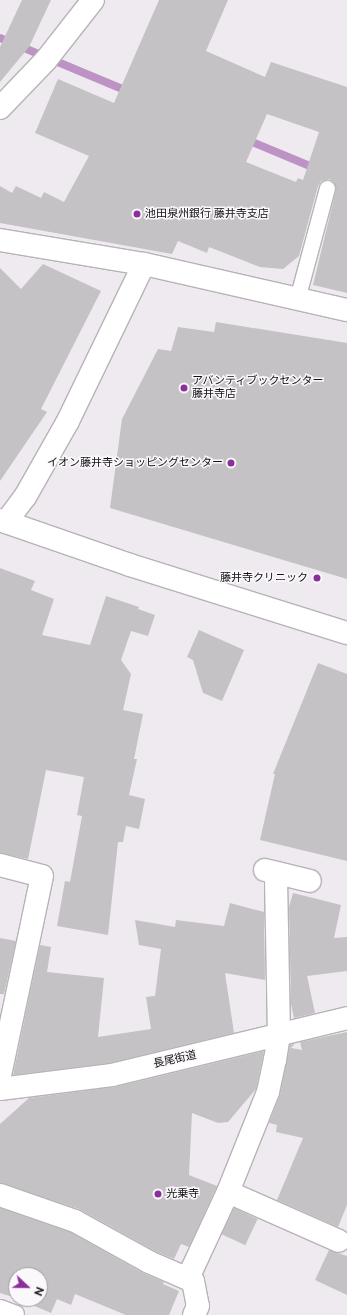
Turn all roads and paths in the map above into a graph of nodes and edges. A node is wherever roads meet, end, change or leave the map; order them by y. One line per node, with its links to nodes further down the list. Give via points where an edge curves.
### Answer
1 (93, 0): 2 (street, via 46,60)
2 (0, 108)
3 (327, 188): 6 (lane)
4 (0, 240): 5 (street)
5 (144, 264): 6 (street); 8 (street, via 68,421 25,497)
6 (296, 299): 7 (street)
7 (347, 310)
8 (3, 521): 9 (street, via 122,562)
9 (347, 632)
10 (0, 865): 14 (street, via 42,876)
11 (310, 881): 13 (street, via 270,872)
12 (347, 1018): 13 (street, 長尾街道)
13 (279, 1035): 15 (street, 長尾街道, via 112,1075); 16 (street, via 268,1092)
14 (0, 1075)
15 (0, 1089)
16 (228, 1192): 18 (street); 19 (street)
17 (0, 1195): 19 (street, via 75,1221 149,1262)
18 (340, 1241)
19 (188, 1278): 22 (street, via 193,1281 198,1306)
20 (0, 1307): 21 (lane)
21 (16, 1313)
22 (194, 1315)

